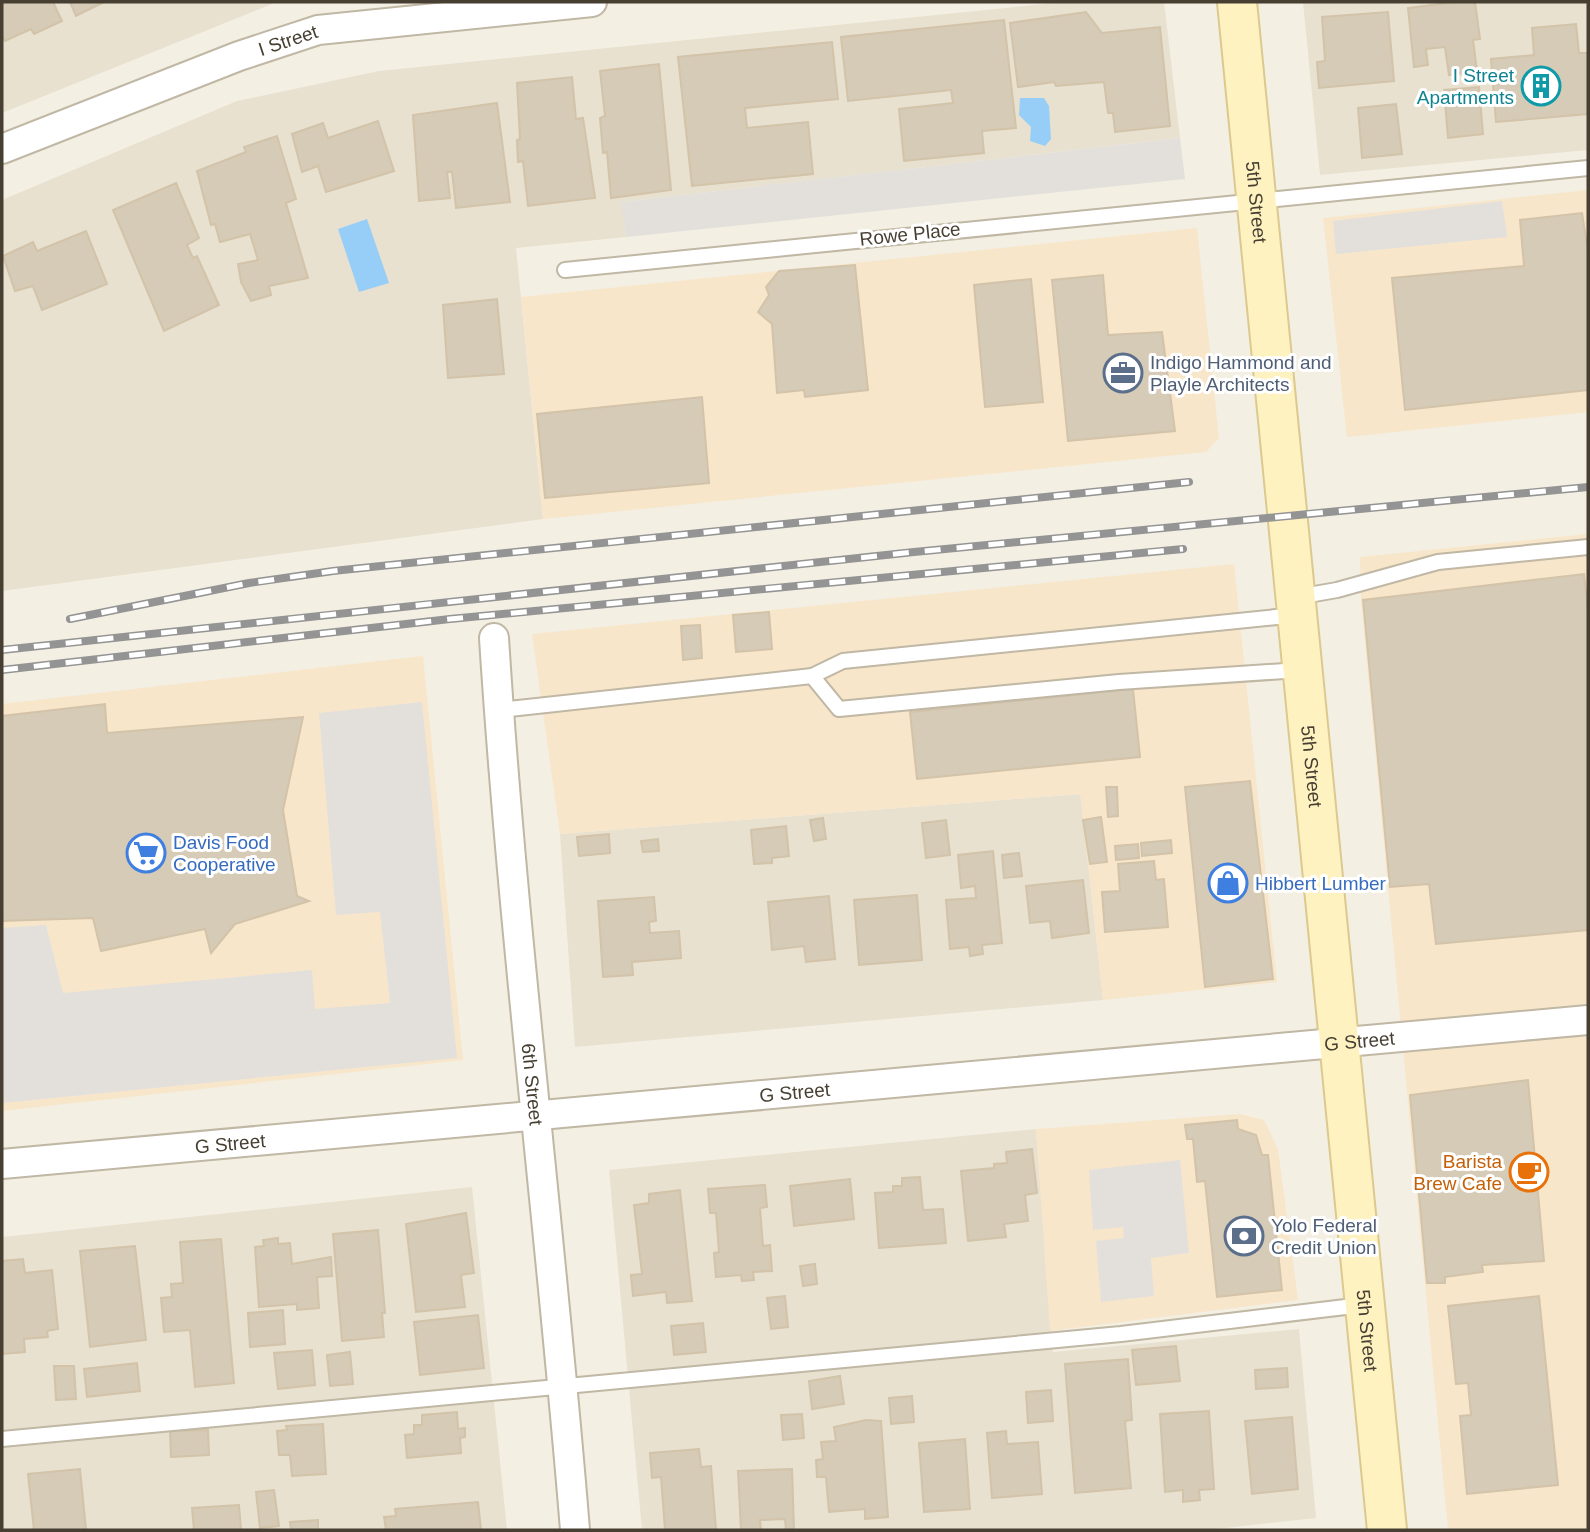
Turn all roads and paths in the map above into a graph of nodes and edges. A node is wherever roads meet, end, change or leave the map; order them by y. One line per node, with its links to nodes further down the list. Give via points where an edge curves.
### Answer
1 (592, 2): 3 (street, I Street, via 318,30 239,56)
2 (1237, 2): 5 (main road, 5th Street)
3 (2, 149)
4 (1588, 168): 5 (lane, Rowe Place)
5 (1256, 200): 6 (lane, Rowe Place); 8 (main road, 5th Street)
6 (565, 270)
7 (1588, 547): 8 (lane, via 1438,562)
8 (1296, 606): 10 (main road, 5th Street); 11 (lane, via 843,661)
9 (494, 638): 12 (street, 6th Street)
10 (1302, 669): 11 (lane, via 839,709); 14 (main road, 5th Street)
11 (811, 677): 12 (lane)
12 (500, 710): 15 (street, 6th Street)
13 (1588, 1020): 14 (street, G Street)
14 (1339, 1042): 15 (street, G Street); 17 (main road, 5th Street)
15 (534, 1116): 16 (street, G Street); 18 (street, 6th Street)
16 (2, 1164)
17 (1365, 1304): 18 (lane, via 1131,1333); 21 (main road, 5th Street)
18 (563, 1387): 19 (lane); 20 (street, 6th Street)
19 (2, 1439)
20 (575, 1530)
21 (1387, 1530)

